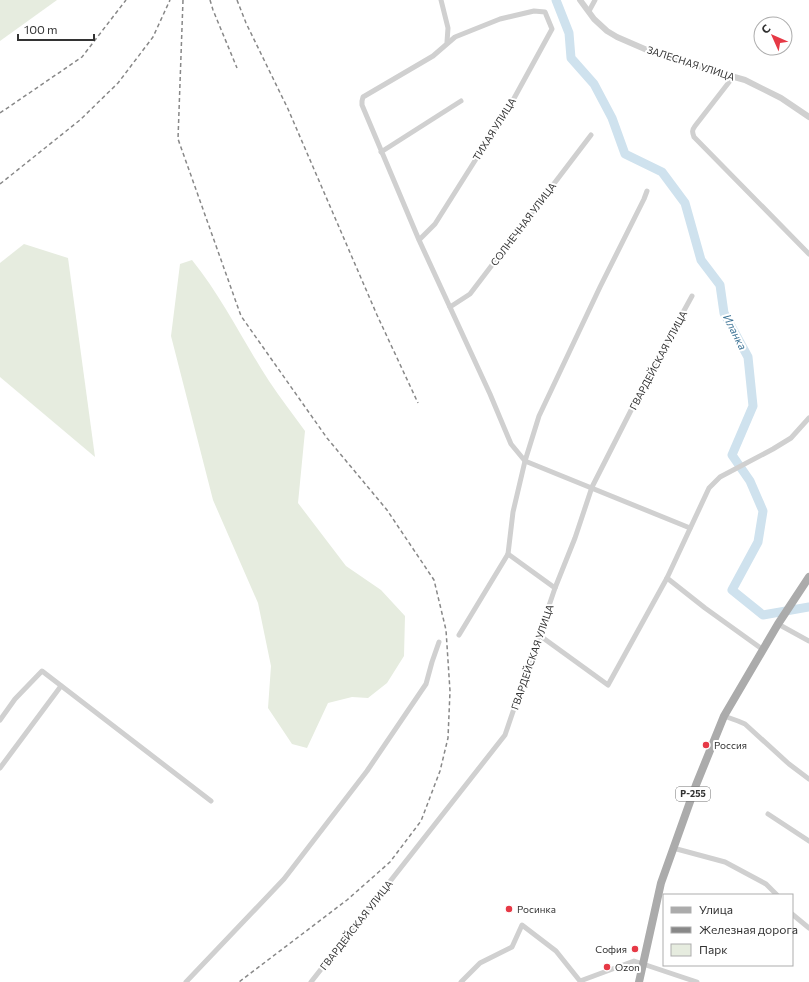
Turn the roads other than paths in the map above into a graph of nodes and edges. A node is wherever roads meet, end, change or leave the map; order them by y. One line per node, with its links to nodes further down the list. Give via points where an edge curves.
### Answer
1 (441, 0): 5 (street, via 448,28)
2 (580, 0): 4 (street, ЗАЛЕСНАЯ УЛИЦА)
3 (595, 0): 4 (street)
4 (589, 12): 6 (street, ЗАЛЕСНАЯ УЛИЦА, via 601,26 647,50)
5 (447, 42): 10 (street, via 433,56 364,97 362,105); 12 (street, ТИХАЯ УЛИЦА, via 500,19 534,11 545,12 552,29 512,102 435,224)
6 (733, 77): 8 (street, ЗАЛЕСНАЯ УЛИЦА, via 765,89); 13 (street, via 694,126 692,134)
7 (461, 101): 10 (street)
8 (809, 117)
9 (591, 135): 15 (street, СОЛНЕЧНАЯ УЛИЦА, via 470,294)
10 (381, 152): 12 (street)
11 (647, 191): 17 (street, via 539,416)
12 (419, 240): 15 (street)
13 (809, 254)
14 (692, 296): 18 (street, ГВАРДЕЙСКАЯ УЛИЦА)
15 (450, 307): 17 (street, via 511,444)
16 (809, 418): 19 (street, via 791,438 720,477 709,488)
17 (525, 460): 18 (street); 20 (street, via 513,512)
18 (592, 487): 19 (street); 23 (street, ГВАРДЕЙСКАЯ УЛИЦА, via 576,538)
19 (690, 528): 22 (street)
20 (508, 554): 23 (street); 25 (street)
21 (809, 577): 24 (main road, Р-255)
22 (667, 578): 26 (street, via 608,685); 29 (street)
23 (555, 588): 26 (street, ГВАРДЕЙСКАЯ УЛИЦА)
24 (779, 622): 27 (street); 29 (main road, Р-255)
25 (459, 635)
26 (540, 635): 44 (street, ГВАРДЕЙСКАЯ УЛИЦА, via 505,735)
27 (809, 641)
28 (439, 642): 43 (street, via 426,684 367,771 284,879)
29 (762, 649): 31 (main road, Р-255)
30 (62, 686): 32 (street, via 42,671 15,699); 33 (street); 35 (street)
31 (724, 716): 34 (street, via 745,724 788,764); 38 (main road, Р-255)
32 (0, 720)
33 (0, 768)
34 (809, 779)
35 (211, 801)
36 (768, 814): 37 (street)
37 (809, 841)
38 (673, 848): 39 (street, via 725,862 766,884); 42 (main road, Р-255, via 660,883)
39 (776, 894)
40 (793, 915): 41 (street)
41 (809, 928)
42 (643, 964): 45 (street, via 634,961 580,981 556,951 522,925 512,947 480,963); 46 (main road, Р-255); 47 (street)
43 (186, 982)
44 (311, 982)
45 (461, 982)
46 (639, 982)
47 (697, 982)

